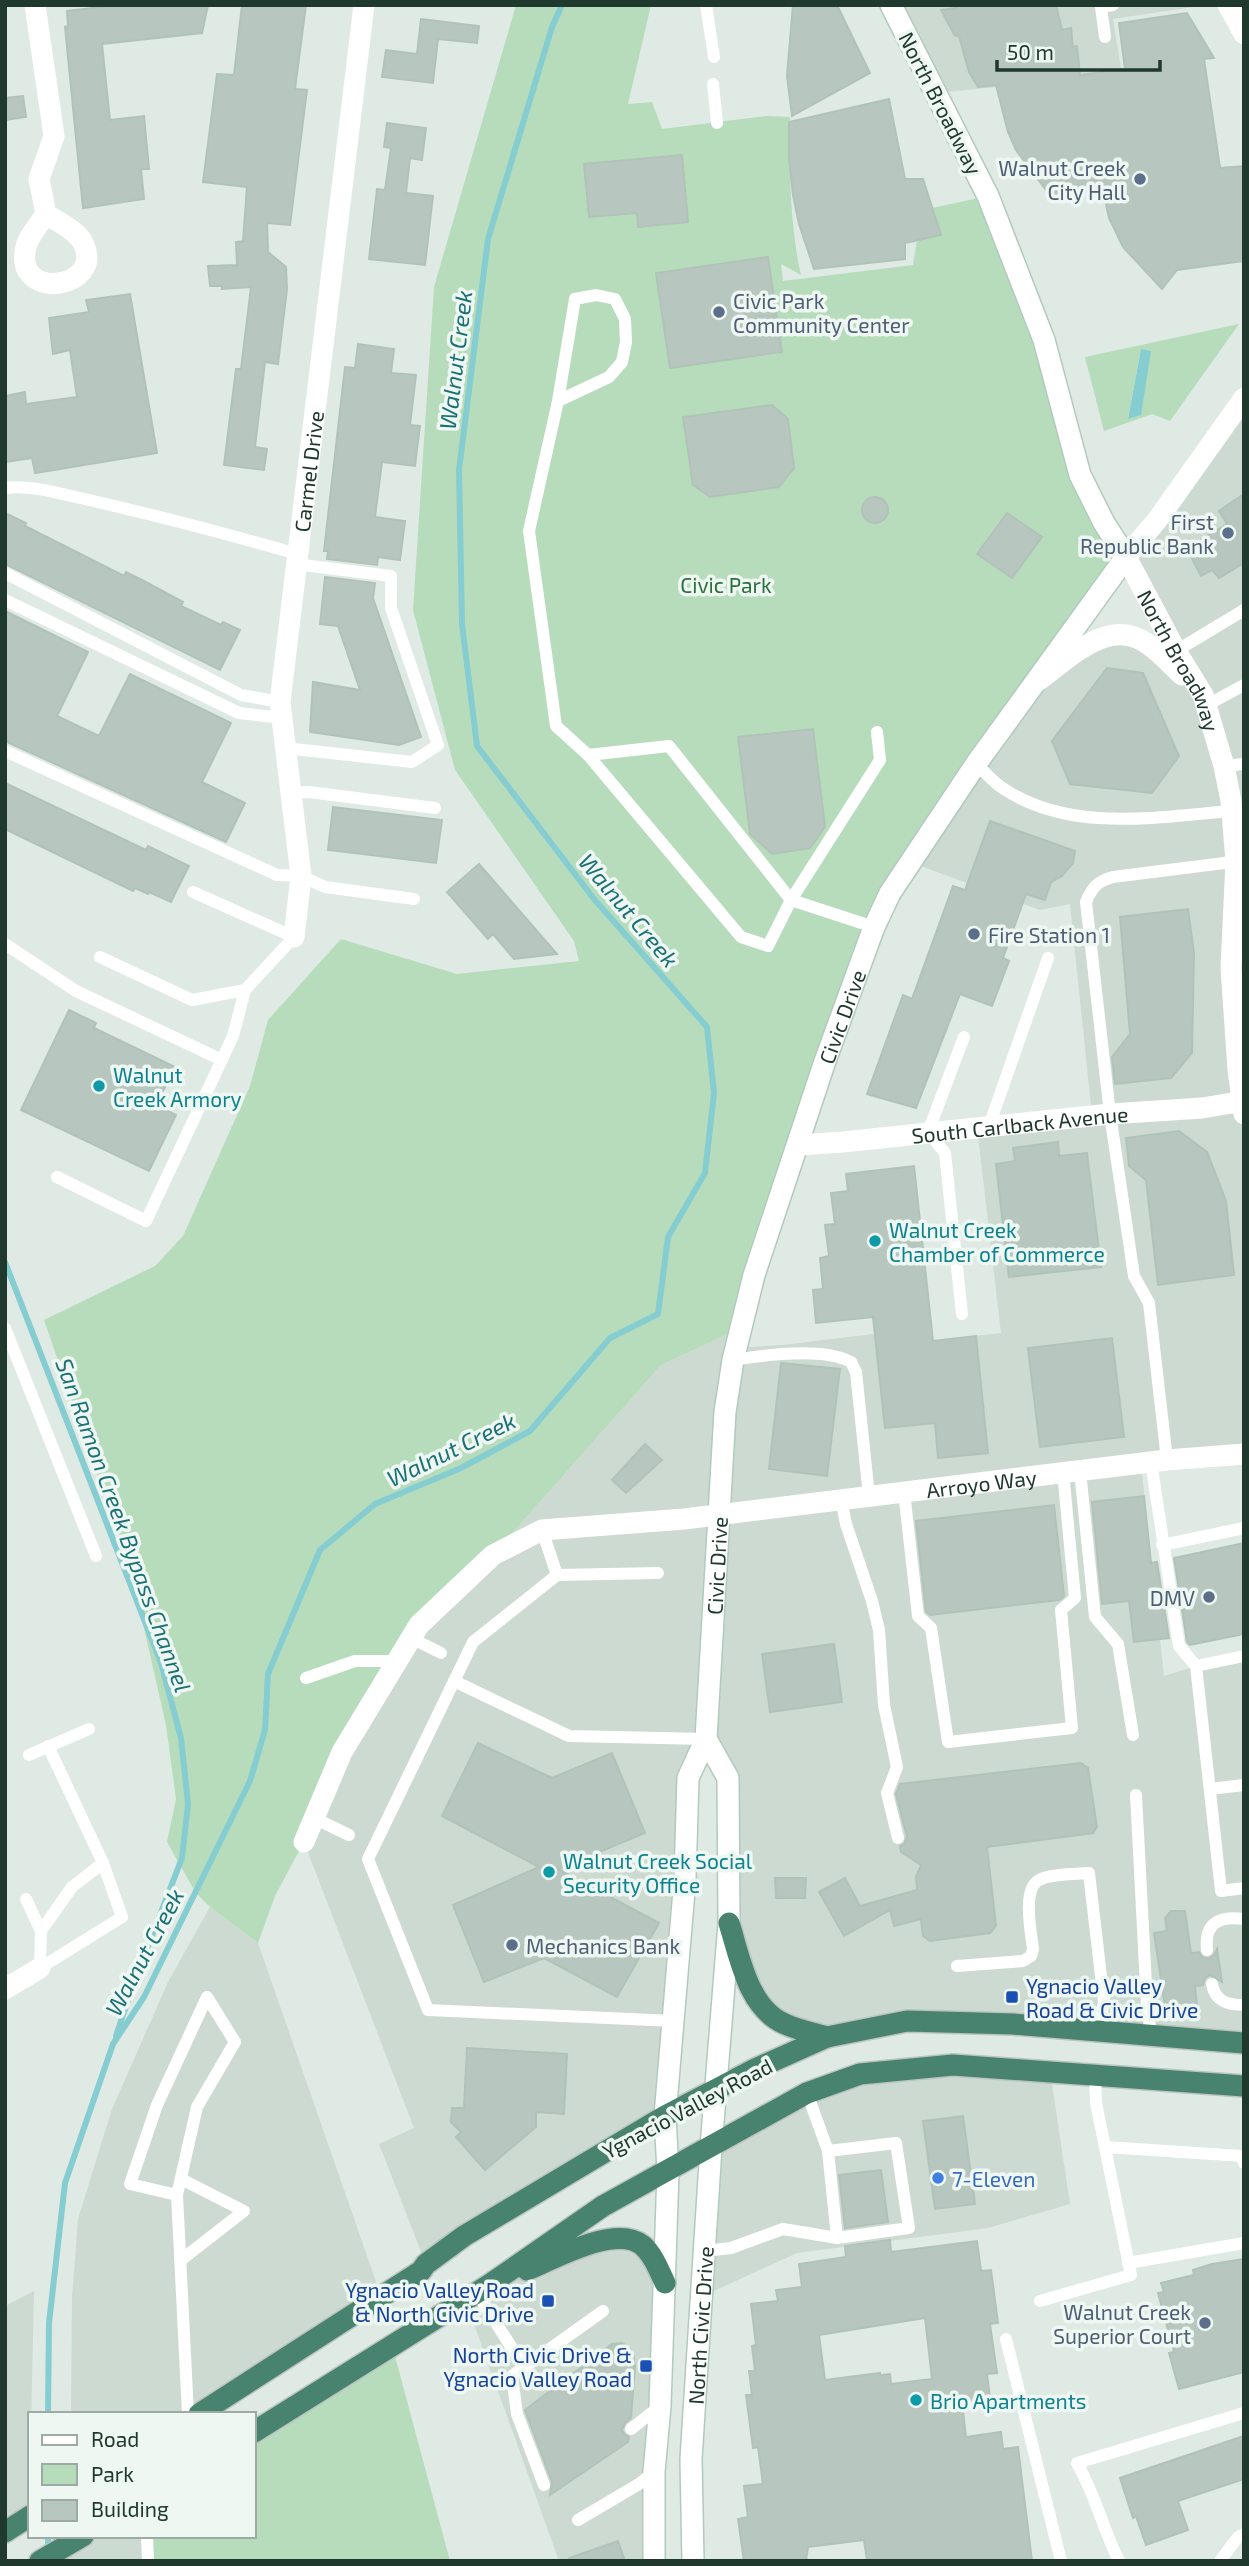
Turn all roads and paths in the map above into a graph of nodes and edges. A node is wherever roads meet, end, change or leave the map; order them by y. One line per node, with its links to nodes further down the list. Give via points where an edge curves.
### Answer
1 (35, 5): 12 (street, via 54,135 40,178)
2 (364, 5): 17 (street, Carmel Drive)
3 (706, 5): 9 (lane)
4 (891, 5): 16 (street, North Broadway, via 988,196 1044,341 1080,475)
5 (1113, 5): 8 (lane, via 1101,7)
6 (1228, 5): 7 (street)
7 (1244, 34)
8 (1105, 37)
9 (714, 57)
10 (713, 84): 11 (lane)
11 (717, 123)
12 (47, 214)
13 (1244, 398): 16 (street, Civic Drive)
14 (558, 401): 14 (lane, via 609,377 622,362 625,319 615,299 596,295 575,299); 29 (lane, via 530,531 556,726)
15 (5, 488): 17 (lane, via 15,486 187,522)
16 (1126, 558): 21 (street, North Broadway); 22 (street, Civic Drive)
17 (296, 559): 25 (street, Carmel Drive); 27 (lane, via 391,576 391,608 439,745 412,762)
18 (5, 573): 25 (lane, via 241,695)
19 (5, 600): 25 (lane, via 239,713)
20 (1244, 610): 21 (lane)
21 (1176, 651): 24 (street, North Broadway)
22 (1035, 683): 24 (street, via 1096,639 1118,634 1135,636 1150,645); 30 (street, Civic Drive)
23 (1244, 685): 24 (lane)
24 (1205, 700): 31 (street, North Broadway)
25 (281, 710): 27 (street, Carmel Drive)
26 (877, 732): 39 (lane, via 880,760)
27 (285, 748): 32 (street, Carmel Drive)
28 (5, 751): 36 (lane, via 276,875)
29 (588, 755): 39 (lane, via 669,746); 39 (lane, via 741,937 768,946)
30 (976, 764): 33 (lane, via 1004,789 1045,810 1073,815 1143,819); 40 (street, Civic Drive, via 890,892)
31 (1234, 765): 33 (street, North Broadway)
32 (291, 793): 34 (lane); 36 (street, Carmel Drive)
33 (1236, 804): 35 (street, North Broadway)
34 (435, 808)
35 (1240, 861): 48 (street, North Broadway, via 1231,968); 49 (lane, via 1113,877 1091,889 1086,902)
36 (301, 876): 38 (lane, via 325,887); 41 (street, Carmel Drive)
37 (193, 892): 41 (lane)
38 (414, 899)
39 (791, 900): 40 (lane)
40 (874, 927): 52 (street, Civic Drive)
41 (294, 937): 45 (lane)
42 (5, 944): 47 (lane, via 76,991)
43 (100, 957): 45 (lane, via 192,1000)
44 (1048, 958): 50 (lane)
45 (245, 990): 47 (lane)
46 (964, 1037): 51 (lane)
47 (222, 1060): 53 (lane, via 146,1221)
48 (1243, 1105): 49 (street, South Carlback Avenue)
49 (1110, 1114): 50 (street, South Carlback Avenue); 58 (lane, via 1134,1276 1149,1303)
50 (989, 1126): 51 (street, South Carlback Avenue)
51 (928, 1132): 52 (street, South Carlback Avenue); 54 (lane, via 944,1153)
52 (799, 1145): 56 (street, Civic Drive, via 754,1275)
53 (58, 1177)
54 (962, 1314)
55 (5, 1328): 67 (lane)
56 (733, 1360): 61 (lane, via 772,1354 834,1356 852,1362); 63 (street, Civic Drive, via 724,1412)
57 (1244, 1454): 58 (street, Arroyo Way)
58 (1159, 1461): 59 (street, Arroyo Way); 66 (lane)
59 (1072, 1472): 60 (street, Arroyo Way); 60 (lane, via 1074,1598 1061,1610 1072,1728 948,1742 931,1628 918,1616); 78 (lane, via 1095,1617 1118,1644)
60 (904, 1492): 61 (street, Arroyo Way)
61 (869, 1496): 62 (street, Arroyo Way)
62 (841, 1500): 63 (street, Arroyo Way); 87 (lane, via 878,1630 884,1705 897,1767 887,1793)
63 (718, 1514): 65 (street, Arroyo Way); 79 (street, Civic Drive)
64 (1244, 1528): 66 (lane)
65 (542, 1531): 69 (lane); 70 (street, via 493,1555)
66 (1162, 1545): 74 (lane, via 1179,1646)
67 (96, 1556)
68 (658, 1573): 69 (lane)
69 (557, 1575): 76 (lane, via 473,1642)
70 (411, 1638): 71 (lane); 73 (street)
71 (441, 1653)
72 (1244, 1656): 74 (lane)
73 (397, 1661): 75 (lane, via 355,1661); 85 (street, via 342,1752)
74 (1196, 1665): 83 (lane)
75 (306, 1678)
76 (454, 1681): 79 (lane, via 569,1736); 101 (lane, via 368,1859 428,2010)
77 (89, 1729): 80 (lane)
78 (1133, 1735)
79 (706, 1739): 93 (street, via 728,1778); 101 (street, Civic Drive, via 688,1778)
80 (48, 1746): 81 (lane); 89 (lane)
81 (29, 1755)
82 (1244, 1784): 83 (lane)
83 (1210, 1789): 90 (lane, via 1221,1891)
84 (1136, 1795): 103 (lane)
85 (314, 1818): 86 (lane); 88 (street)
86 (349, 1835)
87 (898, 1838)
88 (304, 1842)
89 (103, 1863): 94 (lane, via 72,1887); 97 (lane, via 122,1917)
90 (1244, 1888)
91 (26, 1899): 94 (lane)
92 (1244, 1919): 95 (lane, via 1214,1923 1206,1938)
93 (729, 1923): 104 (highway, via 757,2001 784,2024); 108 (street)
94 (41, 1931): 97 (lane)
95 (1207, 1950)
96 (957, 1966): 102 (lane, via 1023,1961 1031,1956 1031,1886 1040,1878 1089,1872 1104,2002)
97 (40, 1968): 99 (street)
98 (1212, 1984): 100 (lane, via 1213,1994 1223,2002)
99 (5, 1989)
100 (1244, 2005)
101 (674, 2021): 110 (street, Civic Drive)
102 (1098, 2031): 103 (highway, Ygnacio Valley Road); 104 (highway, Ygnacio Valley Road, via 907,2021)
103 (1151, 2035): 105 (highway, Ygnacio Valley Road)
104 (827, 2038): 108 (highway, Ygnacio Valley Road)
105 (1243, 2041)
106 (1095, 2075): 107 (highway, Ygnacio Valley Road); 109 (highway, Ygnacio Valley Road, via 953,2065 860,2074); 112 (lane)
107 (1244, 2086)
108 (715, 2090): 110 (highway, Ygnacio Valley Road); 111 (street, North Civic Drive)
109 (807, 2093): 111 (highway, Ygnacio Valley Road); 113 (lane)
110 (665, 2116): 115 (street, North Civic Drive); 131 (highway, Ygnacio Valley Road, via 464,2236 421,2271)
111 (710, 2147): 115 (highway, Ygnacio Valley Road); 120 (street, North Civic Drive)
112 (1105, 2147): 114 (lane, via 1242,2156); 122 (lane)
113 (828, 2151): 118 (lane); 118 (lane, via 896,2143 909,2228)
114 (1244, 2163)
115 (667, 2172): 123 (street, North Civic Drive); 124 (highway, Ygnacio Valley Road, via 603,2206)
116 (181, 2179): 117 (lane); 117 (lane, via 197,2108 235,2042 207,1997 157,2105 130,2184); 121 (lane, via 244,2211)
117 (177, 2195): 121 (lane)
118 (836, 2238): 120 (lane, via 783,2229 731,2248)
119 (1244, 2243): 122 (lane)
120 (705, 2250): 146 (street, North Civic Drive, via 691,2459)
121 (181, 2260): 130 (lane)
122 (1128, 2263): 125 (lane, via 1131,2276)
123 (665, 2283): 124 (highway, via 644,2246 634,2240 607,2238); 129 (street, North Civic Drive)
124 (483, 2289): 128 (lane); 134 (highway, Ygnacio Valley Road)
125 (1040, 2301)
126 (603, 2311): 128 (lane)
127 (1006, 2339): 147 (lane)
128 (524, 2367): 136 (lane, via 512,2376 517,2414)
129 (660, 2406): 133 (lane); 135 (street, North Civic Drive)
130 (188, 2412)
131 (203, 2412)
132 (1244, 2413): 148 (lane, via 1077,2463)
133 (631, 2429)
134 (256, 2431)
135 (654, 2472): 138 (lane); 145 (street, North Civic Drive)
136 (544, 2485)
137 (28, 2517): 139 (highway)
138 (578, 2520)
139 (5, 2532)
140 (1244, 2534): 149 (lane)
141 (147, 2538): 144 (lane)
142 (78, 2539): 143 (highway)
143 (40, 2561)
144 (148, 2561)
145 (653, 2561)
146 (693, 2561)
147 (1061, 2561)
148 (1119, 2561)
149 (1220, 2561)

